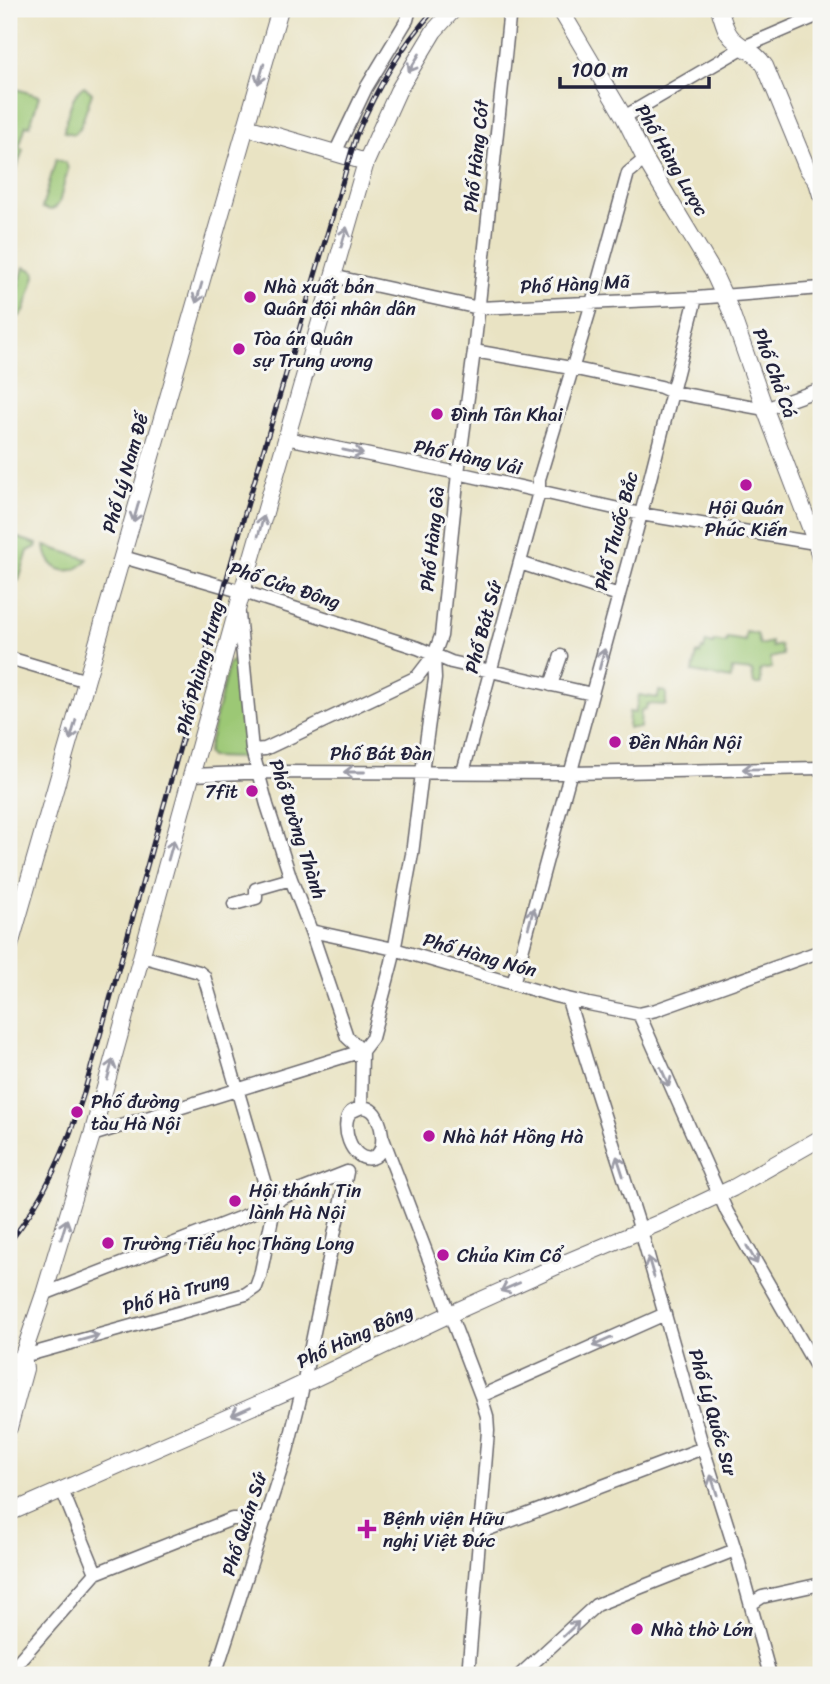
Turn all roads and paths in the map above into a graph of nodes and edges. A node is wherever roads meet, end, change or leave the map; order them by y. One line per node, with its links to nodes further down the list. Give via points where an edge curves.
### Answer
1 (280, 9): 10 (street, Phố Lý Nam Đế, one-way to 10)
2 (410, 9): 11 (street)
3 (454, 9): 13 (street, Phố Phùng Hưng, one-way to 13, via 434,32 398,91)
4 (510, 9): 21 (street, Phố Hàng Cót)
5 (561, 9): 9 (street, Phố Hàng Lược)
6 (719, 9): 8 (street, via 728,33)
7 (821, 14): 8 (street)
8 (744, 47): 9 (street); 14 (street, via 765,66)
9 (624, 117): 12 (street, Phố Hàng Lược)
10 (246, 127): 11 (street); 32 (street, Phố Lý Nam Đế, one-way to 32)
11 (335, 153): 13 (street)
12 (645, 159): 18 (street, Phố Hàng Lược); 20 (street, Phố Bát Sứ, via 628,173)
13 (366, 162): 16 (street, Phố Phùng Hưng, one-way to 13)
14 (816, 171): 15 (street)
15 (821, 195)
16 (332, 276): 21 (street, Phố Hàng Mã); 27 (street, Phố Phùng Hưng)
17 (821, 288): 18 (street, Phố Hàng Mã)
18 (724, 296): 19 (street, Phố Hàng Mã); 26 (street, Phố Chả Cá)
19 (696, 299): 20 (street, Phố Hàng Mã); 25 (street, Phố Thuốc Bắc)
20 (592, 303): 21 (street, Phố Hàng Mã); 23 (street, Phố Bát Sứ)
21 (479, 308): 22 (street, Phố Hàng Gà)
22 (474, 351): 23 (street); 28 (street, Phố Hàng Gà)
23 (572, 368): 25 (street); 29 (street, Phố Bát Sứ)
24 (821, 389): 26 (street)
25 (673, 392): 26 (street); 30 (street, Phố Thuốc Bắc)
26 (765, 409): 31 (street, Phố Chả Cá)
27 (286, 438): 28 (street, Phố Hàng Vải, one-way to 28); 36 (street, Phố Phùng Hưng, one-way to 27)
28 (458, 473): 29 (street, Phố Hàng Vải); 37 (street, Phố Hàng Gà, via 441,636)
29 (539, 492): 30 (street, Phố Hàng Vải); 34 (street, Phố Bát Sứ)
30 (641, 514): 31 (street, Phố Hàng Vải); 35 (street, Phố Thuốc Bắc)
31 (819, 544): 33 (street, Phố Chả Cá)
32 (123, 557): 36 (street, Phố Cửa Đông); 41 (street, Phố Lý Nam Đế)
33 (821, 562)
34 (520, 563): 35 (street); 40 (street, Phố Bát Sứ)
35 (619, 595): 43 (street, Phố Thuốc Bắc, one-way to 35)
36 (240, 599): 37 (street, Phố Cửa Đông); 44 (street, Phố Đường Thành); 50 (street, Phố Phùng Hưng)
37 (434, 655): 40 (street, Phố Cửa Đông); 44 (street, via 417,677 265,749); 46 (street, Phố Hàng Gà)
38 (561, 656): 42 (street)
39 (9, 657): 41 (street)
40 (491, 672): 42 (street, Phố Cửa Đông); 47 (street, Phố Bát Sứ)
41 (87, 681): 54 (street, Phố Lý Nam Đế, one-way to 54)
42 (551, 685): 43 (street, Phố Cửa Đông)
43 (592, 694): 49 (street, Phố Thuốc Bắc)
44 (252, 750): 48 (street, Phố Đường Thành)
45 (821, 768): 49 (street, Phố Bát Đàn, one-way to 49)
46 (422, 772): 47 (street, Phố Bát Đàn); 48 (street, Phố Bát Đàn, one-way to 48); 55 (street, Phố Hàng Gà)
47 (464, 772): 49 (street, Phố Bát Đàn)
48 (258, 773): 50 (street, Phố Bát Đàn); 51 (street, Phố Đường Thành)
49 (571, 773): 58 (street, Phố Thuốc Bắc, one-way to 49)
50 (191, 775): 57 (street, Phố Phùng Hưng, one-way to 50)
51 (291, 879): 52 (street, via 256,889 256,898); 53 (street, Phố Đường Thành)
52 (234, 904)
53 (311, 931): 55 (street, Phố Hàng Nón); 61 (street, Phố Đường Thành, via 347,1037)
54 (9, 949)
55 (394, 949): 58 (street, Phố Hàng Nón); 61 (street, Phố Hàng Gà, via 372,1038)
56 (821, 951): 60 (street)
57 (141, 956): 62 (street, via 202,973); 64 (street, Phố Phùng Hưng, one-way to 57)
58 (513, 984): 59 (street, Phố Hàng Nón)
59 (568, 1000): 60 (street, Phố Hàng Nón); 69 (street, Phố Lý Quốc Sư, one-way to 59)
60 (639, 1014): 67 (street, one-way to 67)
61 (362, 1051): 62 (street); 63 (street)
62 (237, 1089): 64 (street); 68 (street, via 267,1191)
63 (361, 1107): 65 (street, via 374,1112); 65 (street, via 348,1119 354,1152 371,1158 381,1149)
64 (92, 1135): 70 (street, Phố Phùng Hưng, one-way to 64)
65 (383, 1136): 71 (street)
66 (821, 1138): 67 (street, Phố Hàng Bông)
67 (719, 1196): 69 (street, Phố Hàng Bông); 75 (street, one-way to 75)
68 (275, 1204): 70 (street); 73 (street, Phố Hà Trung, one-way to 68, via 34,1353 246,1294 256,1287 260,1276); 76 (street, Phố Quán Sứ, via 347,1172)
69 (641, 1231): 71 (street, Phố Hàng Bông, one-way to 71); 72 (street, Phố Lý Quốc Sư, one-way to 69)
70 (44, 1294): 73 (street, Phố Phùng Hưng)
71 (450, 1314): 76 (street, Phố Hàng Bông); 77 (street)
72 (665, 1314): 77 (street, one-way to 77); 79 (street, Phố Lý Quốc Sư)
73 (16, 1353): 74 (street, Phố Phùng Hưng); 78 (street, Phố Phùng Hưng, via 25,1369)
74 (9, 1374)
75 (821, 1375)
76 (303, 1384): 80 (street, Phố Hàng Bông, one-way to 80); 82 (street, Phố Quán Sứ)
77 (481, 1396): 83 (street, via 488,1431)
78 (9, 1428)
79 (702, 1448): 83 (street); 84 (street, Phố Lý Quốc Sư, one-way to 79)
80 (62, 1490): 81 (street, Phố Hàng Bông); 85 (street)
81 (9, 1513)
82 (266, 1519): 85 (street, via 232,1519); 89 (street, Phố Quán Sứ)
83 (481, 1532): 90 (street)
84 (735, 1550): 87 (street, Phố Lý Quốc Sư); 91 (street, one-way to 84, via 596,1605)
85 (96, 1573): 88 (street)
86 (821, 1584): 87 (street, via 762,1597)
87 (751, 1604): 92 (street, Phố Lý Quốc Sư)
88 (9, 1672)
89 (215, 1675)
90 (468, 1675)
91 (520, 1675)
92 (770, 1675)

